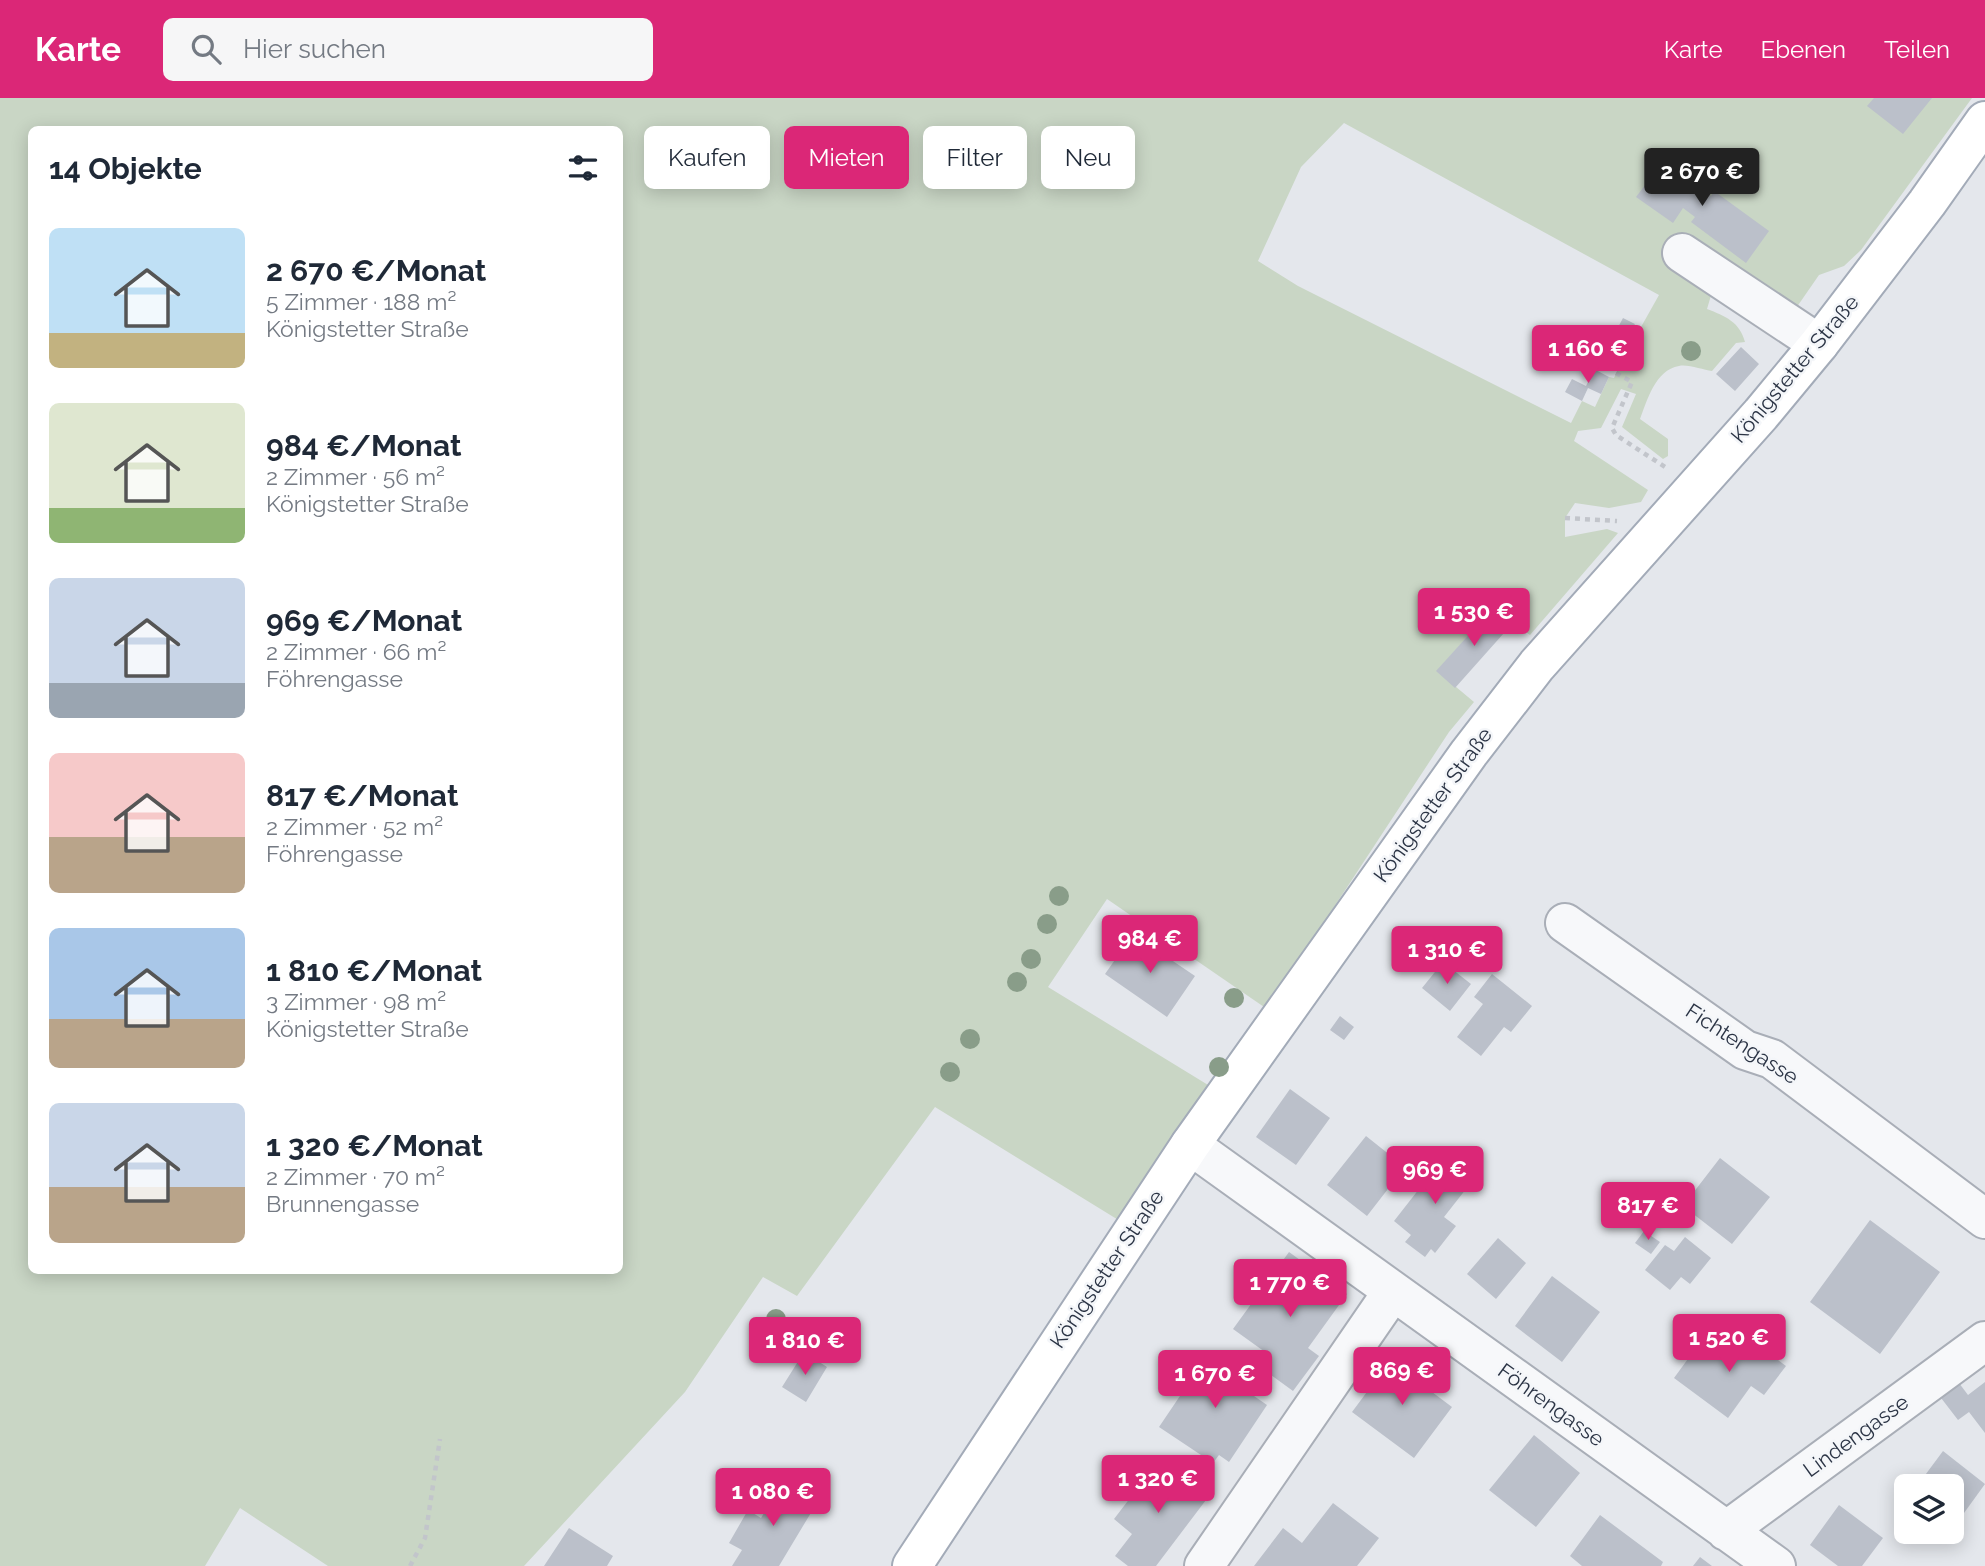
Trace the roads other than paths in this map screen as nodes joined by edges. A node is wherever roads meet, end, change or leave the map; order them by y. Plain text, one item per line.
1 (1985, 121) edge
2 (1682, 253) dead end
3 (1819, 344) junction
4 (1564, 923) dead end
5 (1190, 1145) junction
6 (1985, 1219) edge
7 (1393, 1291) junction
8 (1985, 1340) edge
9 (1726, 1531) junction
10 (912, 1566) edge
11 (1204, 1566) edge
12 (1776, 1566) edge

1 - 3 main road, Königstetter Straße
2 - 3 street
3 - 5 main road, Königstetter Straße
4 - 6 street, Fichtengasse
5 - 7 street, Föhrengasse
5 - 10 main road, Königstetter Straße
7 - 9 street, Föhrengasse
7 - 11 street
8 - 9 street, Lindengasse
9 - 12 street, Föhrengasse

